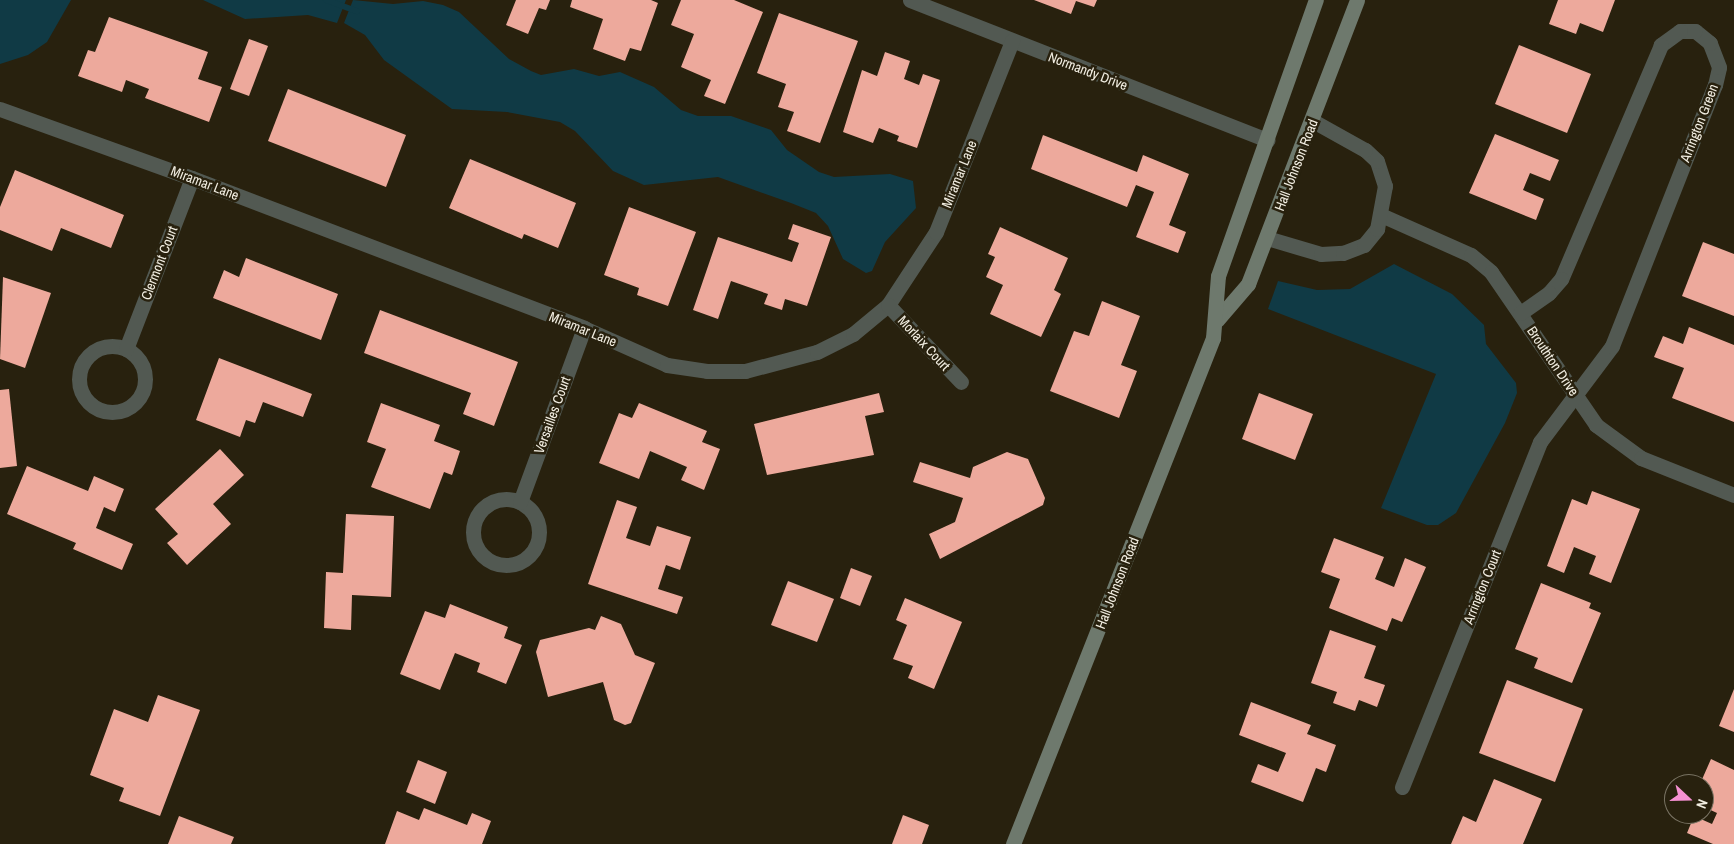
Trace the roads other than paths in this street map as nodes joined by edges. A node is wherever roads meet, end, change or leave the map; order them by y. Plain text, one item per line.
1 (910, 0) edge
2 (1316, 0) edge
3 (1358, 0) edge
4 (1012, 41) junction
5 (0, 109) edge
6 (1313, 121) junction
7 (1268, 140) junction
8 (192, 178) junction
9 (1381, 215) junction
10 (1267, 238) junction
11 (888, 305) junction
12 (1520, 312) junction
13 (1217, 320) junction
14 (584, 328) junction
15 (126, 349) junction
16 (961, 382) dead end
17 (1577, 396) junction
18 (1734, 495) edge
19 (520, 502) junction
20 (1402, 787) dead end
21 (1013, 844) edge

1 - 4 street, Normandy Drive
2 - 7 main road, Hall Johnson Road
3 - 6 main road, Hall Johnson Road
4 - 7 street, Normandy Drive
4 - 11 street, Miramar Lane
5 - 8 street, Miramar Lane
6 - 9 street
6 - 10 main road, Hall Johnson Road
7 - 13 main road, Hall Johnson Road
8 - 14 street, Miramar Lane
8 - 15 street, Clermont Court
9 - 10 street
9 - 12 street, Brouthton Drive
10 - 13 main road, Hall Johnson Road
11 - 14 street, Miramar Lane
11 - 16 street, Morlaix Court
12 - 17 street, Brouthton Drive
12 - 17 street, Arrington Green
13 - 21 main road, Hall Johnson Road
14 - 19 street, Versailles Court
15 - 15 street
17 - 18 street, Brouthton Drive
17 - 20 street, Arrington Court
19 - 19 street

